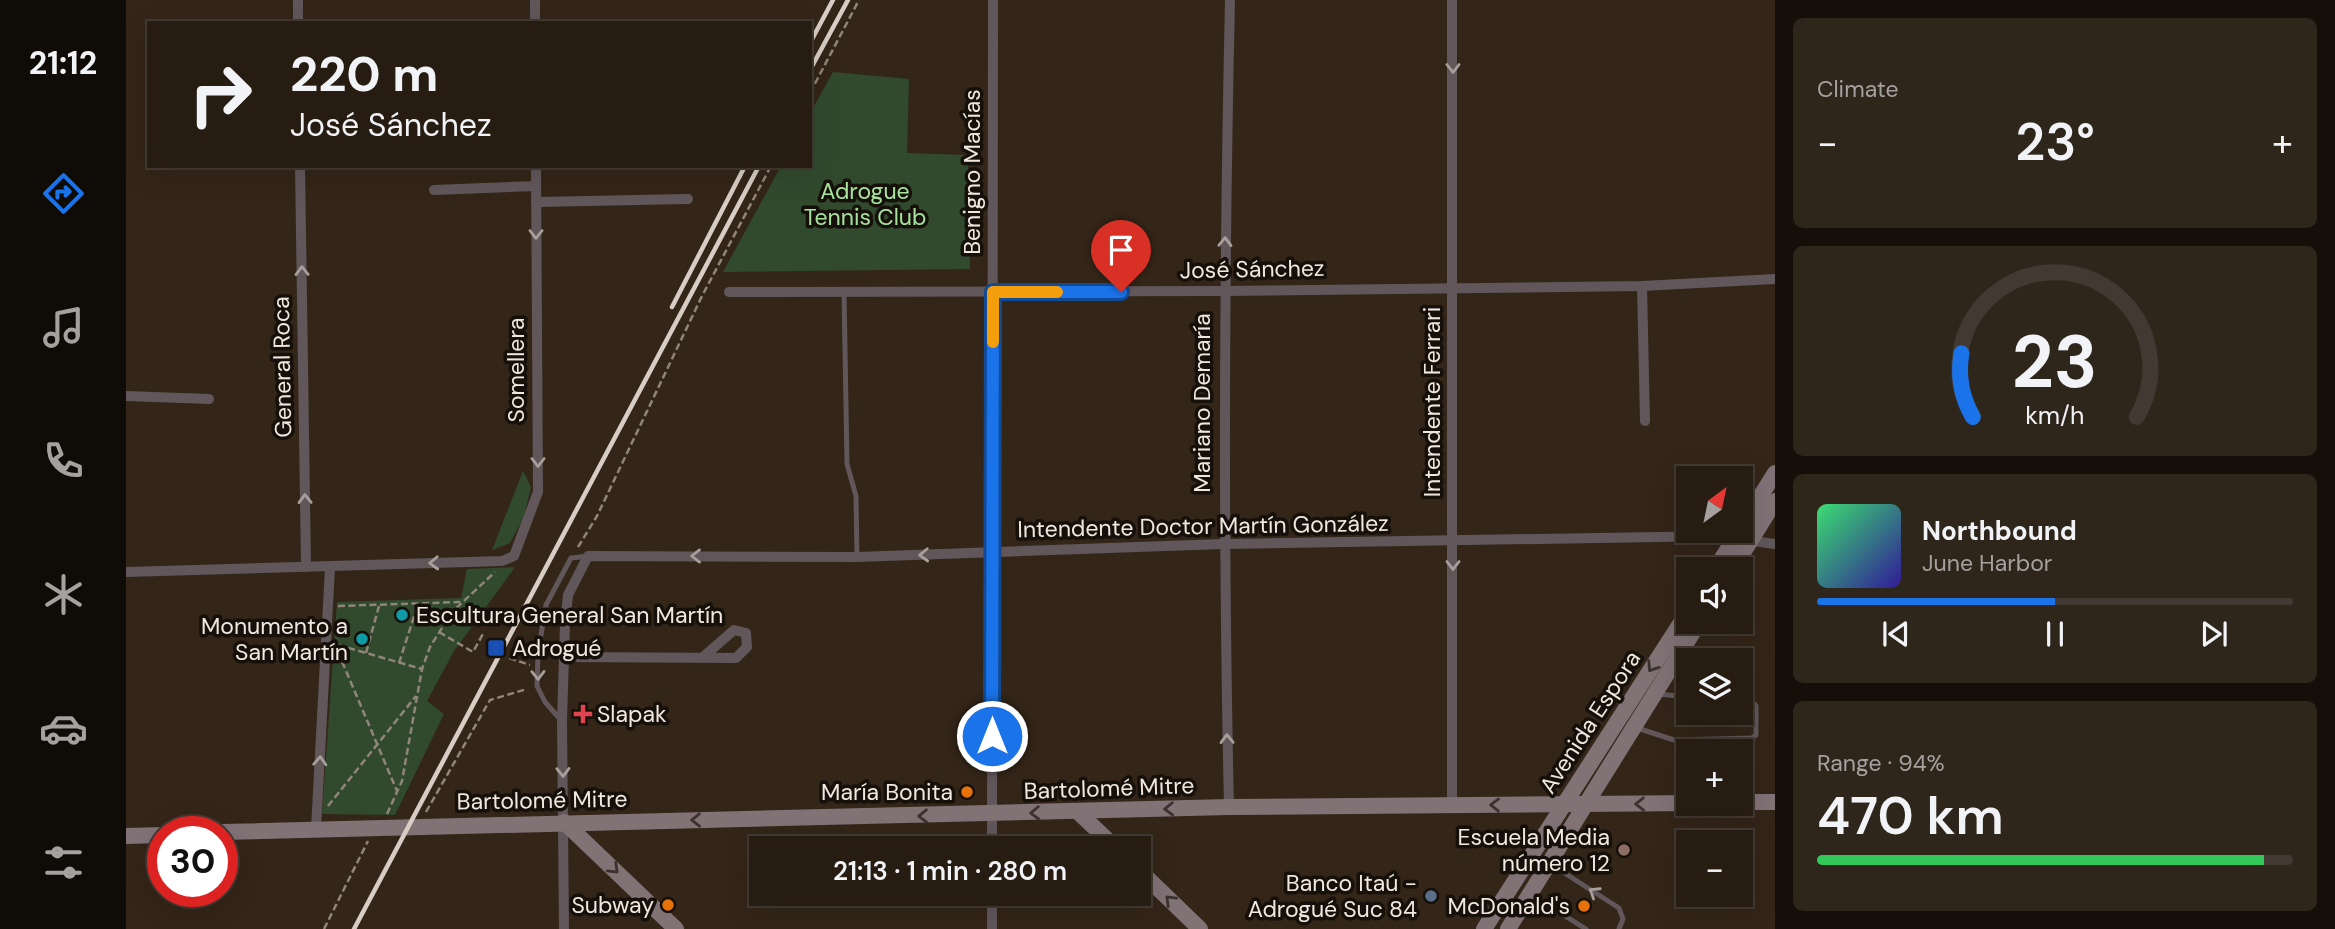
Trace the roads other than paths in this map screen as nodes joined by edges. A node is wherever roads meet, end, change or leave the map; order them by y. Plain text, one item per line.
1 (298, 0) edge
2 (535, 0) edge
3 (993, 0) edge
4 (1230, 0) edge
5 (1452, 0) edge
6 (298, 21) edge
7 (535, 21) edge
8 (300, 168) edge
9 (536, 168) edge
10 (536, 186) junction
11 (434, 190) dead end
12 (688, 199) dead end
13 (536, 202) junction
14 (1775, 279) edge
15 (1453, 286) junction
16 (1642, 286) junction
17 (1223, 291) junction
18 (729, 292) dead end
19 (844, 292) junction
20 (993, 292) junction
21 (126, 396) edge
22 (209, 399) dead end
23 (1645, 421) dead end
24 (1775, 473) edge
25 (1775, 501) edge
26 (1754, 511) edge
27 (1754, 521) edge
28 (1676, 537) edge
29 (1754, 538) edge
30 (1453, 541) junction
31 (1223, 544) junction
32 (1775, 544) edge
33 (992, 552) junction
34 (588, 556) junction
35 (857, 556) junction
36 (306, 567) junction
37 (330, 567) junction
38 (126, 572) edge
39 (1676, 630) edge
40 (1692, 634) edge
41 (564, 657) junction
42 (702, 658) dead end
43 (1655, 693) junction
44 (1676, 697) edge
45 (1753, 702) edge
46 (562, 721) junction
47 (1634, 727) junction
48 (1753, 802) edge
49 (1775, 802) edge
50 (1676, 803) edge
51 (1452, 804) junction
52 (1585, 805) junction
53 (1563, 806) junction
54 (1228, 807) junction
55 (1078, 812) junction
56 (992, 815) junction
57 (564, 822) junction
58 (316, 825) junction
59 (238, 831) edge
60 (147, 835) edge
61 (126, 836) edge
62 (992, 836) edge
63 (1103, 836) edge
64 (1550, 864) junction
65 (1151, 882) edge
66 (1530, 894) junction
67 (992, 906) edge
68 (564, 929) edge
69 (676, 929) edge
70 (992, 929) edge
71 (1200, 929) edge
72 (1484, 929) edge
73 (1508, 929) edge
74 (1586, 929) edge
75 (1619, 929) edge

1 - 6 street
2 - 7 street
3 - 20 street, Benigno Macías
17 -> 4 street, Mariano Demaría
5 -> 15 street, Intendente Ferrari
36 -> 8 street, General Roca
9 - 10 street, Somellera
10 - 11 street
10 - 13 street, Somellera
12 - 13 street
13 -> 37 street, Somellera
14 - 16 street, José Sánchez
15 - 16 street, José Sánchez
15 - 17 street, José Sánchez
15 - 30 street, Intendente Ferrari
16 - 23 street
17 - 20 street, José Sánchez
17 - 31 street, Mariano Demaría
18 - 19 street, José Sánchez
19 - 20 street, José Sánchez
19 - 35 lane
20 - 33 street, Benigno Macías
21 - 22 street
24 - 26 street
25 - 27 street
28 - 30 street, Intendente Doctor Martín González
29 - 32 street, Intendente Doctor Martín González
30 - 31 street, Intendente Doctor Martín González
30 -> 51 street, Intendente Ferrari
31 - 33 street, Intendente Doctor Martín González
54 -> 31 street, Mariano Demaría
33 -> 35 street, Intendente Doctor Martín González
33 - 56 street, Benigno Macías
35 -> 34 street, Intendente Doctor Martín González
34 - 41 street
34 -> 46 lane
36 - 37 street
36 - 38 street
58 -> 37 street
39 -> 53 street, Avenida Espora
40 - 43 street, Avenida Espora
41 - 42 street
41 - 46 street
43 - 44 lane
43 - 47 street, Avenida Espora
45 - 47 lane
46 -> 57 street
47 - 52 street, Avenida Espora
48 - 49 street
50 -> 52 street, Bartolomé Mitre
53 -> 51 street, Bartolomé Mitre
51 - 54 street, Bartolomé Mitre
52 - 53 street, Bartolomé Mitre
52 - 64 street, Avenida Espora
53 - 72 street, Avenida Espora
54 -> 55 street, Bartolomé Mitre
55 -> 56 street, Bartolomé Mitre
55 - 63 street
56 -> 57 street, Bartolomé Mitre
56 - 62 street, Benigno Macías
57 - 58 street, Bartolomé Mitre
57 - 68 street
57 -> 69 street
58 - 59 street, Bartolomé Mitre
60 - 61 street
64 - 66 street, Avenida Espora
75 -> 64 lane
71 -> 65 street
66 - 73 street, Avenida Espora
66 - 74 lane
67 - 70 street

